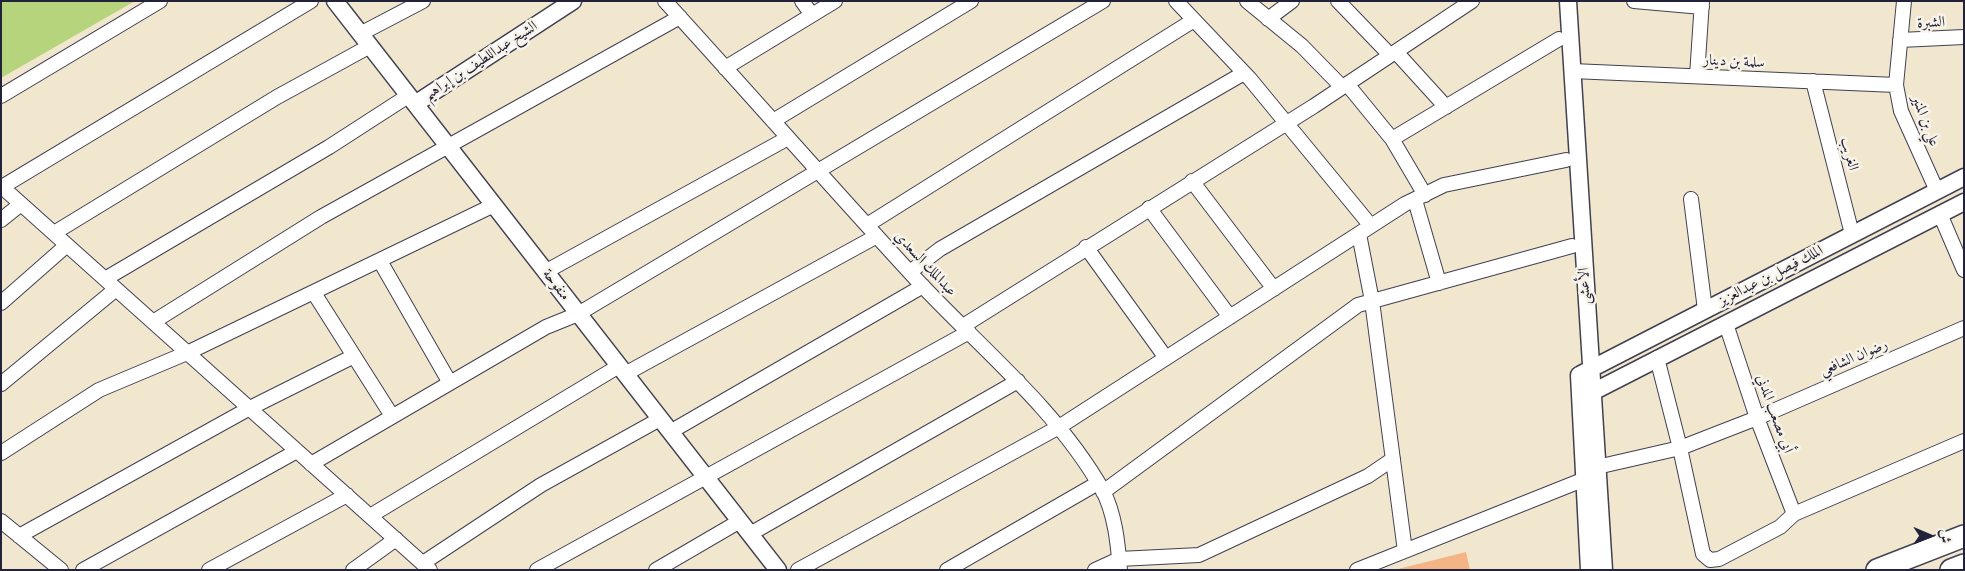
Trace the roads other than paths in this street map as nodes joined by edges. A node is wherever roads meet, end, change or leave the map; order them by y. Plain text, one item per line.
1 (160, 1) edge
2 (311, 1) edge
3 (335, 1) edge
4 (423, 1) edge
5 (573, 1) edge
6 (665, 1) edge
7 (802, 1) edge
8 (835, 1) edge
9 (971, 1) edge
10 (1103, 1) edge
11 (1176, 1) edge
12 (1247, 1) edge
13 (1292, 1) edge
14 (1338, 1) edge
15 (1472, 1) edge
16 (1557, 1) edge
17 (1568, 1) edge
18 (1634, 1) edge
19 (1904, 1) edge
20 (1702, 4) edge
21 (1458, 6) edge
22 (812, 15) junction
23 (680, 17) junction
24 (1268, 19) junction
25 (1194, 20) junction
26 (1964, 37) edge
27 (365, 40) junction
28 (1559, 40) junction
29 (1900, 40) junction
30 (1393, 54) junction
31 (725, 68) junction
32 (1572, 71) junction
33 (1244, 73) junction
34 (1697, 76) junction
35 (1813, 81) junction
36 (1896, 85) junction
37 (1344, 86) junction
38 (1, 96) edge
39 (411, 100) junction
40 (1446, 107) junction
41 (773, 121) junction
42 (1285, 124) junction
43 (788, 138) junction
44 (1392, 139) junction
45 (447, 145) junction
46 (1566, 160) junction
47 (819, 172) junction
48 (1964, 177) edge
49 (1192, 181) junction
50 (2, 186) edge
51 (1937, 191) junction
52 (1420, 197) junction
53 (1691, 199) dead end
54 (1964, 202) edge
55 (21, 204) junction
56 (494, 205) junction
57 (1148, 208) junction
58 (1940, 214) junction
59 (1, 220) edge
60 (867, 225) junction
61 (1371, 226) junction
62 (54, 233) junction
63 (1359, 234) junction
64 (1852, 234) junction
65 (877, 236) junction
66 (67, 244) junction
67 (1572, 246) junction
68 (1086, 247) junction
69 (380, 261) junction
70 (1964, 270) edge
71 (546, 272) junction
72 (910, 272) junction
73 (105, 279) junction
74 (1439, 283) junction
75 (922, 286) junction
76 (1274, 288) junction
77 (116, 289) junction
78 (314, 293) junction
79 (1372, 302) junction
80 (1, 303) edge
81 (1705, 310) junction
82 (578, 314) junction
83 (1230, 317) junction
84 (153, 322) junction
85 (1726, 324) junction
86 (1964, 328) edge
87 (966, 329) junction
88 (187, 353) junction
89 (354, 356) junction
90 (1166, 358) junction
91 (1657, 358) junction
92 (622, 370) junction
93 (1585, 372) junction
94 (1018, 381) junction
95 (450, 383) junction
96 (1, 384) edge
97 (1586, 396) junction
98 (250, 408) junction
99 (392, 416) junction
100 (1757, 418) junction
101 (660, 419) junction
102 (1058, 427) junction
103 (670, 432) junction
104 (1964, 441) edge
105 (1680, 448) junction
106 (297, 451) junction
107 (1, 453) edge
108 (1392, 459) junction
109 (311, 464) junction
110 (1597, 467) junction
111 (705, 476) junction
112 (1586, 479) junction
113 (1101, 487) junction
114 (347, 495) junction
115 (1794, 514) junction
116 (370, 516) junction
117 (3, 525) edge
118 (745, 528) junction
119 (19, 536) junction
120 (1964, 536) edge
121 (396, 539) junction
122 (1405, 551) junction
123 (1119, 564) edge
124 (1964, 565) edge
125 (426, 567) edge
126 (61, 570) edge
127 (83, 570) edge
128 (209, 570) edge
129 (352, 570) edge
130 (536, 570) edge
131 (656, 570) edge
132 (778, 570) edge
133 (798, 570) edge
134 (947, 570) edge
135 (1095, 570) edge
136 (1358, 570) edge
137 (1589, 570) edge
138 (1604, 570) edge
139 (1877, 570) edge
140 (1951, 570) edge

1 - 38 street
2 - 50 street
3 - 27 street, منفوحة
4 - 27 street
5 - 39 street, الشيخ عبداللطيف بن إبراهيم
6 - 23 street, عبدالملك السعدي
7 - 22 street
8 - 22 street
9 - 41 street
10 - 47 street
11 - 25 street
12 - 24 street
13 - 24 street
14 - 30 street
15 - 21 street
16 - 28 street, الأعشى
17 - 32 street, الأعشى
18 - 20 street
19 - 29 street, علي بن المنير
20 - 34 street
21 - 30 street
22 - 31 street
23 - 31 street, عبدالملك السعدي
23 - 45 street
24 - 37 street
25 - 33 street
25 - 60 street
26 - 29 street, الشبرة
27 - 39 street, منفوحة
27 - 62 street
28 - 40 street
28 - 46 street, الأعشى
29 - 36 street, علي بن المنير
30 - 37 street
30 - 40 street
31 - 41 street, عبدالملك السعدي
32 - 34 street, سلمة بن دينار
32 - 93 street, الأعشى
33 - 42 street
33 - 72 street
34 - 35 street, سلمة بن دينار
35 - 36 street, سلمة بن دينار
35 - 64 street, الغريب
36 - 51 street, علي بن المنير
37 - 42 street
37 - 44 street
39 - 45 street, منفوحة
39 - 73 street
40 - 44 street
41 - 43 street, عبدالملك السعدي
42 - 49 street
42 - 61 street
43 - 47 street, عبدالملك السعدي
43 - 71 street
44 - 52 street
45 - 56 street, منفوحة
45 - 84 street
46 - 52 street
46 - 67 street, الأعشى
47 - 60 street, عبدالملك السعدي
47 - 82 street
48 - 51 street, الملك فيصل بن عبدالعزيز
49 - 57 street
49 - 76 street
50 - 55 street
51 - 64 street, الملك فيصل بن عبدالعزيز
52 - 61 street
52 - 74 street
53 - 81 street
54 - 58 street, الملك فيصل بن عبدالعزيز
55 - 59 street
55 - 62 street
56 - 69 street
56 - 71 street, منفوحة
57 - 68 street
57 - 83 street
58 - 70 street
58 - 85 street, الملك فيصل بن عبدالعزيز
60 - 65 street, عبدالملك السعدي
61 - 63 street
62 - 66 street
63 - 76 street
63 - 79 street
64 - 81 street, الملك فيصل بن عبدالعزيز
65 - 72 street, عبدالملك السعدي
65 - 92 street
66 - 73 street
66 - 80 street
67 - 74 street
67 - 93 street, الأعشى
68 - 87 street
68 - 90 street
69 - 78 street
69 - 95 street
71 - 82 street, منفوحة
72 - 75 street, عبدالملك السعدي
73 - 77 street
74 - 79 street
75 - 87 street, عبدالملك السعدي
75 - 103 street
76 - 83 street
77 - 84 street
77 - 96 street
78 - 88 street
78 - 89 street
79 - 108 street
79 - 113 street
81 - 93 street, الملك فيصل بن عبدالعزيز
82 - 92 street, منفوحة
82 - 95 street
83 - 90 street
84 - 88 street
85 - 91 street, الملك فيصل بن عبدالعزيز
85 - 100 street, أبي مصعب المدني
86 - 100 street, رضوان الشافعي
87 - 94 street, عبدالملك السعدي
87 - 111 street
88 - 98 street
88 - 107 street
89 - 98 street
89 - 99 street
90 - 102 street
91 - 97 street, الملك فيصل بن عبدالعزيز
91 - 105 street
92 - 101 street, منفوحة
92 - 116 street
93 - 97 street, الأعشى
94 - 102 street, عبدالملك السعدي
94 - 118 street
95 - 99 street
97 - 110 street, الأعشى
97 - 112 street, الأعشى
98 - 106 street
98 - 119 street
99 - 109 street
100 - 105 street, رضوان الشافعي
100 - 115 street, أبي مصعب المدني
101 - 103 street, منفوحة
101 - 125 street
102 - 113 street, عبدالملك السعدي
102 - 133 street
103 - 111 street, منفوحة
104 - 115 street
105 - 110 street, رضوان الشافعي
105 - 115 street
106 - 109 street
106 - 127 street
108 - 122 street
108 - 123 street
109 - 114 street
110 - 138 street, الأعشى
111 - 118 street, منفوحة
111 - 130 street
112 - 122 street
112 - 137 street, الأعشى
113 - 123 street, عبدالملك السعدي
113 - 134 street
114 - 116 street
114 - 128 street
116 - 121 street
117 - 119 street
118 - 131 street
118 - 132 street, منفوحة
119 - 126 street
120 - 139 main road
121 - 125 street
121 - 129 street
122 - 136 street
123 - 135 street
124 - 140 main road

